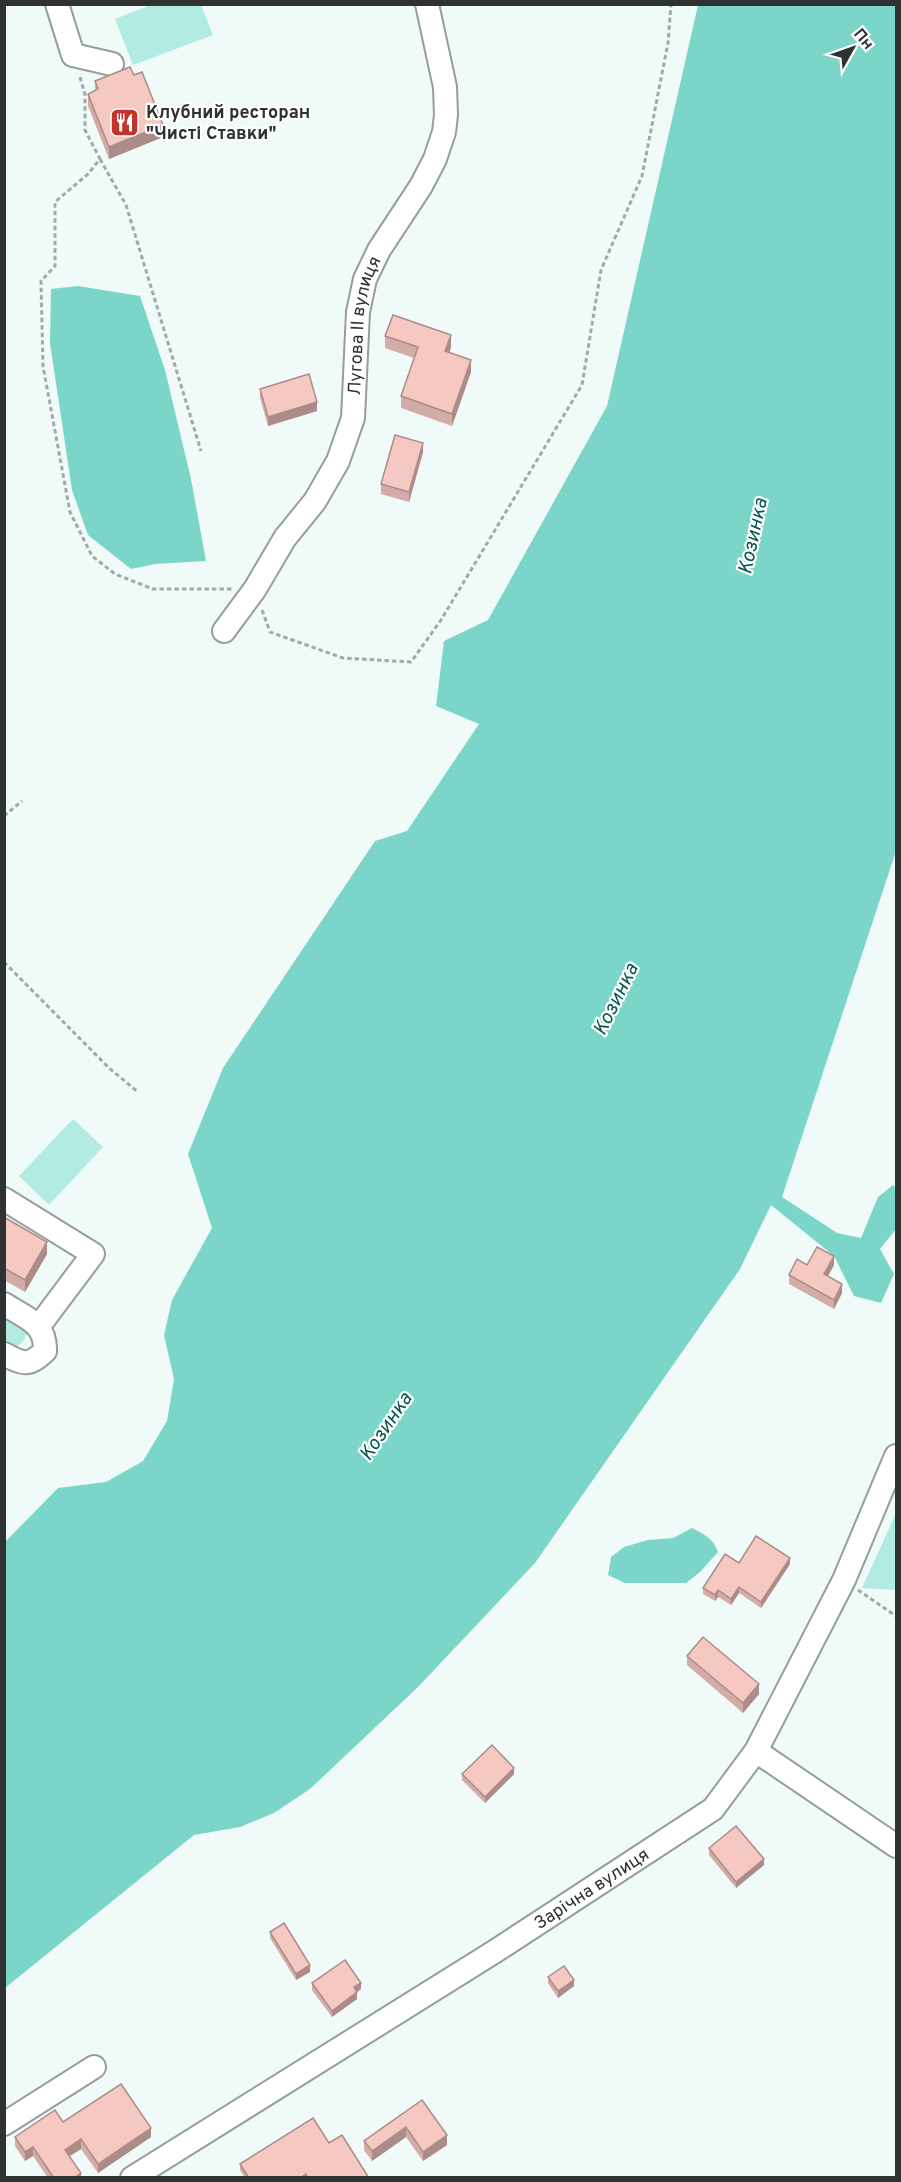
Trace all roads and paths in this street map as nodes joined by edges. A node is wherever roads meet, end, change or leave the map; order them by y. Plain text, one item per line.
1 (57, 4) edge
2 (427, 4) edge
3 (671, 4) edge
4 (73, 55) junction
5 (112, 64) dead end
6 (100, 159) junction
7 (201, 451) dead end
8 (255, 588) junction
9 (224, 631) dead end
10 (22, 801) dead end
11 (4, 816) edge
12 (4, 962) edge
13 (138, 1092) dead end
14 (4, 1199) edge
15 (4, 1304) edge
16 (39, 1326) junction
17 (4, 1354) edge
18 (897, 1456) edge
19 (844, 1580) junction
20 (897, 1616) edge
21 (756, 1751) junction
22 (897, 1846) edge
23 (94, 2067) dead end
24 (4, 2124) edge
25 (132, 2178) edge

1 - 4 street
2 - 8 street, Лугова II вулиця
3 - 8 path
4 - 5 street
4 - 6 path
6 - 7 path
6 - 8 path
8 - 9 street, Лугова II вулиця
10 - 11 path
12 - 13 path
14 - 16 street
15 - 16 street
16 - 17 street
18 - 19 street, Зарічна вулиця
19 - 20 path
19 - 21 street, Зарічна вулиця
21 - 22 street
21 - 25 street, Зарічна вулиця
23 - 24 street

